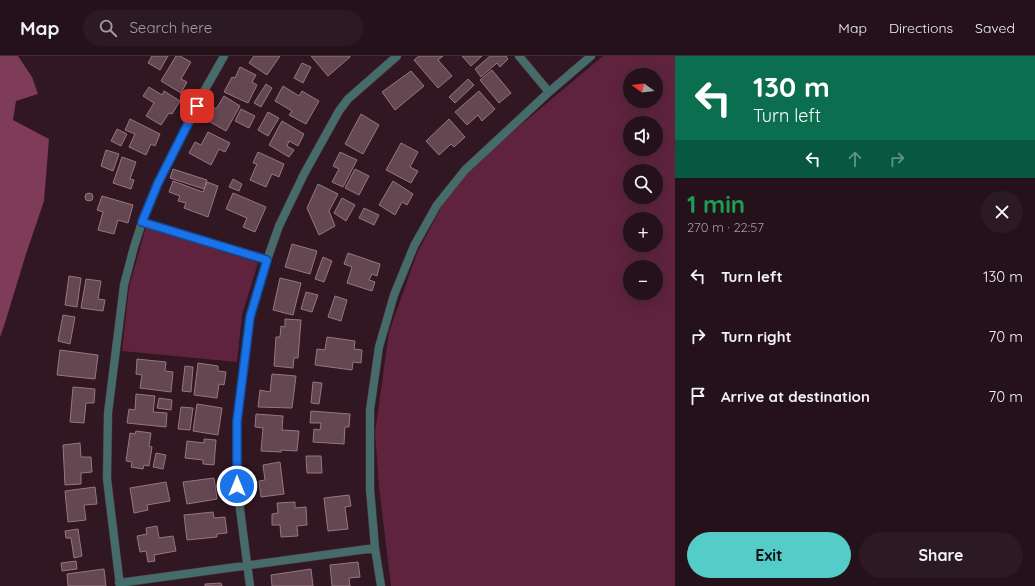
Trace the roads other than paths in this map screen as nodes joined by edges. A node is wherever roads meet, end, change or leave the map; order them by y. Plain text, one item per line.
1 (224, 56) edge
2 (397, 56) edge
3 (519, 56) edge
4 (591, 56) edge
5 (549, 92) junction
6 (142, 222) junction
7 (267, 260) junction
8 (375, 548) junction
9 (247, 565) junction
10 (120, 585) edge
11 (250, 586) edge
12 (380, 586) edge

1 - 6 street
2 - 7 street
3 - 5 street
4 - 5 street
5 - 8 street
6 - 7 street
6 - 10 street
7 - 9 street
8 - 9 street
8 - 12 street
9 - 10 street
9 - 11 street

